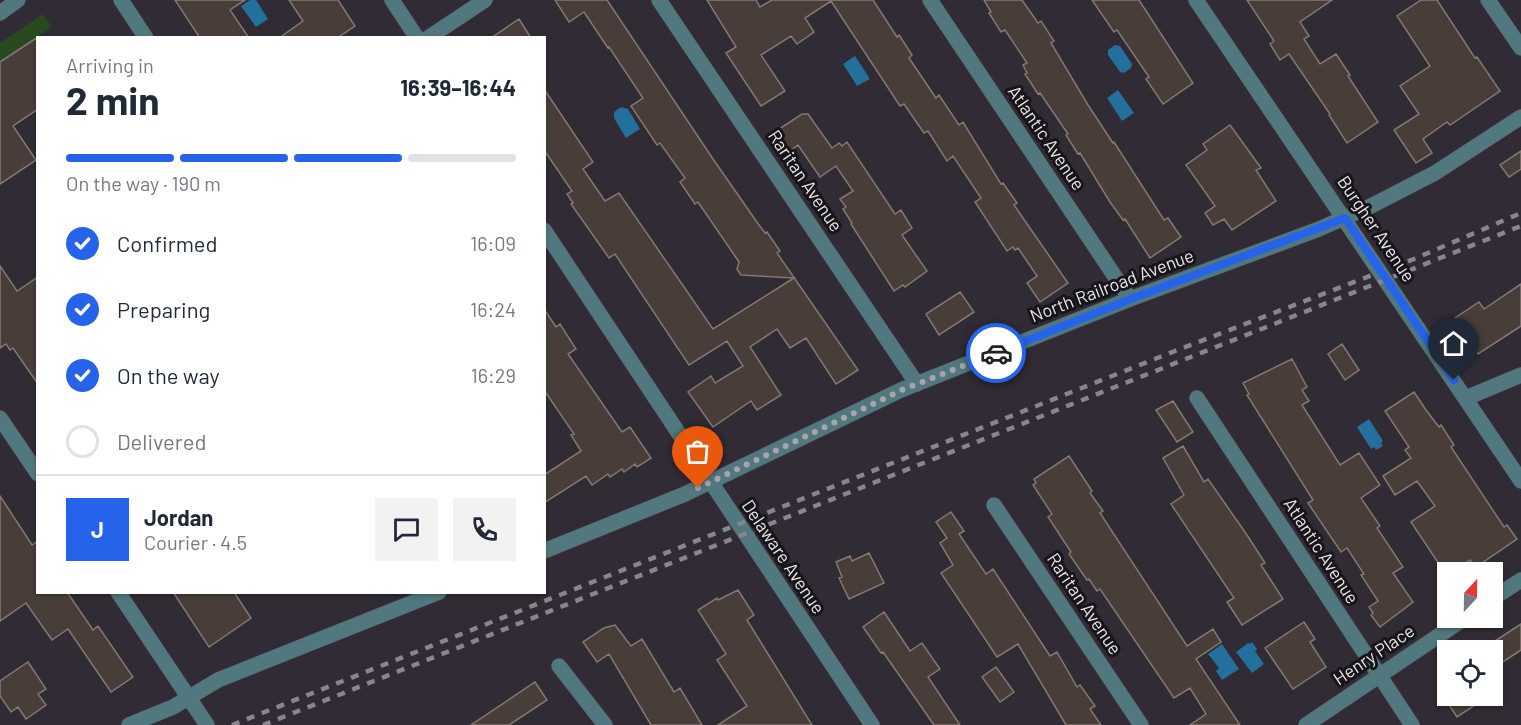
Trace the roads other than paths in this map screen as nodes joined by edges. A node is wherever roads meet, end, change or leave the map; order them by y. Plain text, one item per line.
1 (18, 0) edge
2 (121, 0) edge
3 (392, 0) edge
4 (485, 0) edge
5 (659, 0) edge
6 (930, 0) edge
7 (1196, 0) edge
8 (1488, 0) edge
9 (0, 12) edge
10 (145, 36) edge
11 (416, 36) edge
12 (431, 36) edge
13 (1521, 48) edge
14 (1521, 117) edge
15 (1345, 218) junction
16 (546, 233) edge
17 (1131, 299) junction
18 (1521, 375) edge
19 (917, 384) junction
20 (1197, 398) dead end
21 (1466, 398) junction
22 (0, 418) edge
23 (36, 471) edge
24 (1521, 481) edge
25 (710, 482) junction
26 (994, 505) dead end
27 (546, 550) edge
28 (1521, 580) edge
29 (1503, 592) edge
30 (119, 594) edge
31 (434, 594) edge
32 (1450, 628) edge
33 (559, 666) dead end
34 (1379, 675) junction
35 (189, 698) junction
36 (129, 725) edge
37 (207, 725) edge
38 (604, 725) edge
39 (872, 725) edge
40 (1141, 725) edge
41 (1306, 725) edge
42 (1412, 725) edge

1 - 9 street
2 - 10 street
3 - 11 street
4 - 12 street
5 - 19 street, Raritan Avenue
6 - 17 street, Atlantic Avenue
7 - 15 street, Burgher Avenue
8 - 13 street
14 - 15 street, North Railroad Avenue
15 - 17 street, North Railroad Avenue
15 - 21 street, Burgher Avenue
16 - 25 street, Delaware Avenue
17 - 19 street, North Railroad Avenue
18 - 21 street
19 - 25 street, North Railroad Avenue
20 - 34 street, Atlantic Avenue
21 - 24 street, Burgher Avenue
22 - 23 street
25 - 27 street, North Railroad Avenue
25 - 39 street, Delaware Avenue
26 - 40 street, Raritan Avenue
28 - 29 street
30 - 35 street
31 - 35 street
32 - 34 street, Henry Place
33 - 38 street
34 - 41 street, Henry Place
34 - 42 street, Atlantic Avenue
35 - 36 street
35 - 37 street

